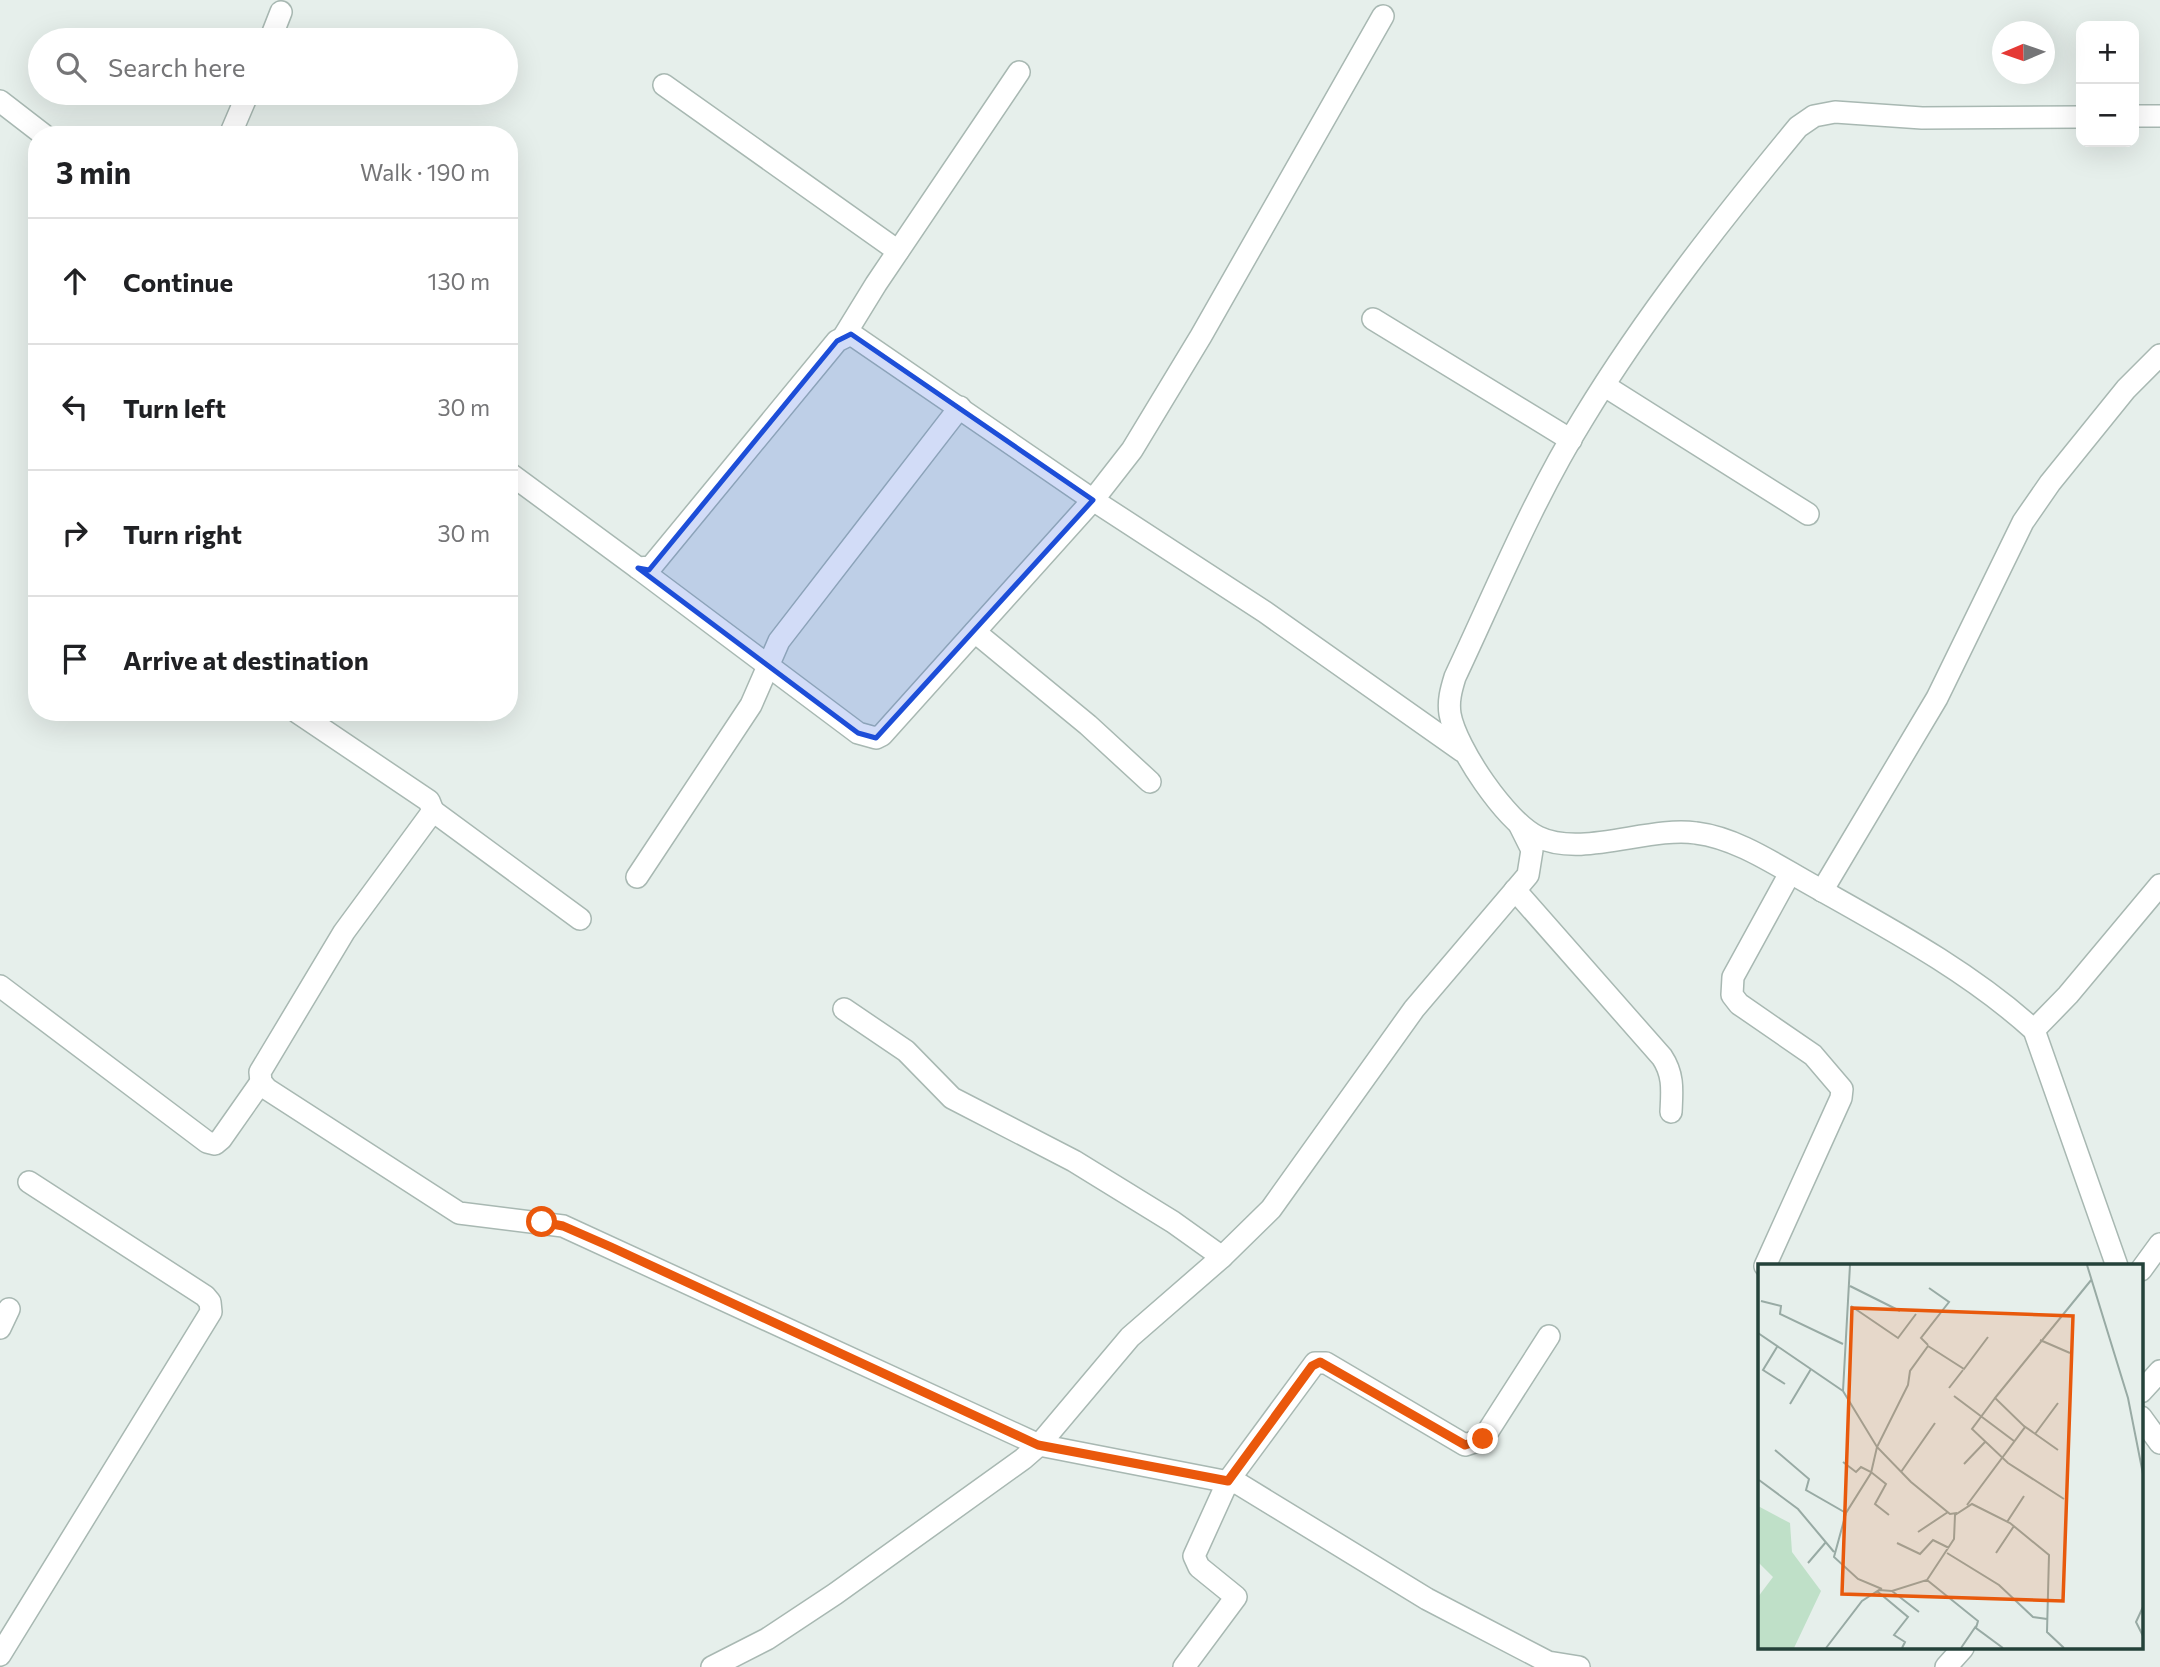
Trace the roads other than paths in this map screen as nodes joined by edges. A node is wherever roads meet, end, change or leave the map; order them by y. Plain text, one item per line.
1 (281, 12) dead end
2 (1382, 16) dead end
3 (275, 28) edge
4 (1019, 72) dead end
5 (664, 85) dead end
6 (0, 101) edge
7 (243, 105) edge
8 (2139, 116) edge
9 (2160, 116) edge
10 (2076, 117) edge
11 (32, 126) edge
12 (234, 126) edge
13 (898, 251) junction
14 (1373, 318) dead end
15 (844, 336) junction
16 (2160, 355) edge
17 (1605, 386) junction
18 (960, 407) junction
19 (1571, 440) junction
20 (518, 480) edge
21 (1093, 500) junction
22 (1808, 514) dead end
23 (638, 568) junction
24 (975, 632) junction
25 (768, 665) junction
26 (311, 721) edge
27 (1466, 754) junction
28 (1150, 782) dead end
29 (433, 811) junction
30 (1518, 822) junction
31 (1790, 873) junction
32 (637, 877) dead end
33 (2160, 885) edge
34 (1515, 890) junction
35 (1822, 891) junction
36 (580, 919) dead end
37 (0, 986) edge
38 (844, 1009) dead end
39 (2034, 1030) junction
40 (261, 1082) junction
41 (1671, 1112) dead end
42 (29, 1182) dead end
43 (2160, 1244) edge
44 (1222, 1257) junction
45 (1766, 1264) edge
46 (2117, 1264) edge
47 (2142, 1268) edge
48 (1549, 1336) dead end
49 (2160, 1371) edge
50 (2142, 1391) edge
51 (2142, 1418) edge
52 (2160, 1443) edge
53 (1038, 1445) junction
54 (1228, 1481) junction
55 (1961, 1650) edge
56 (0, 1655) edge
57 (1548, 1664) edge
58 (712, 1667) edge
59 (1185, 1667) edge
60 (1579, 1667) edge
61 (1946, 1667) edge

1 - 3 street
2 - 21 street
4 - 13 street
5 - 13 street
6 - 11 street
7 - 12 street
8 - 9 street
10 - 17 street
13 - 15 street
14 - 19 street
15 - 18 street
15 - 23 street
16 - 35 street
17 - 19 street
17 - 22 street
18 - 21 street
18 - 25 street
19 - 27 street
20 - 23 street
21 - 24 street
21 - 27 street
23 - 25 street
24 - 25 street
24 - 28 street
25 - 32 street
26 - 29 street
27 - 30 street
29 - 36 street
29 - 40 street
30 - 31 street
30 - 34 street
31 - 35 street
31 - 45 street
33 - 39 street
34 - 41 street
34 - 44 street
35 - 39 street
37 - 40 street
38 - 44 street
39 - 46 street
40 - 53 street
42 - 56 street
43 - 47 street
44 - 53 street
48 - 54 street
49 - 50 street
51 - 52 street
53 - 54 street
53 - 58 street
54 - 57 street
54 - 59 street
55 - 61 street
57 - 60 street

